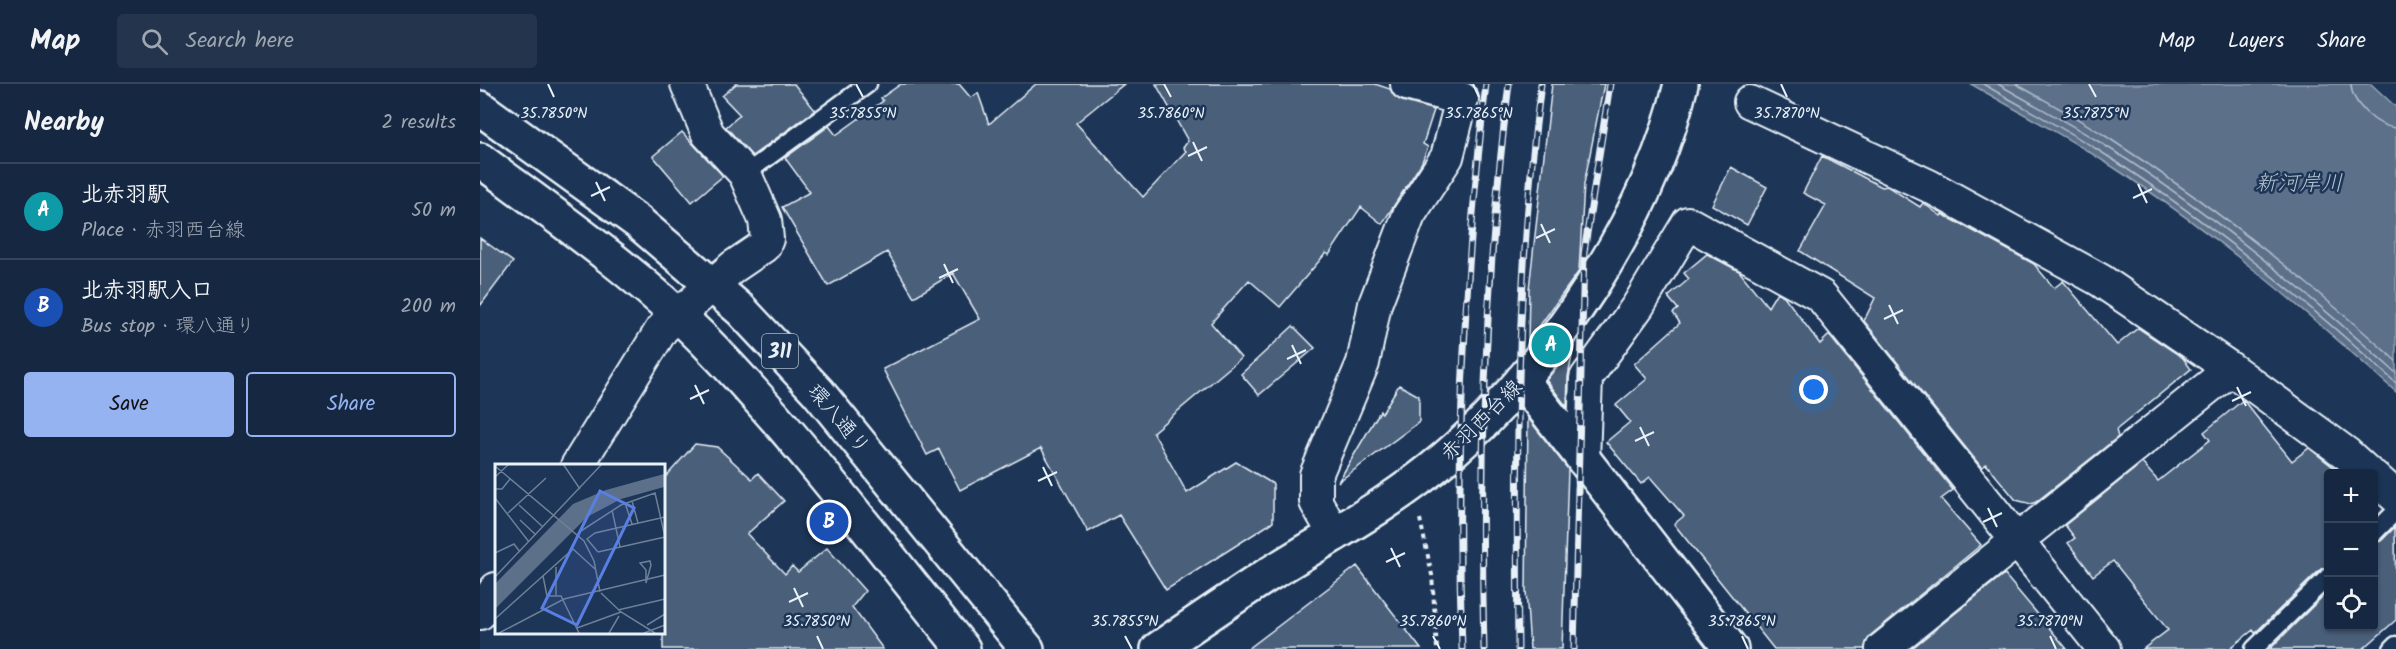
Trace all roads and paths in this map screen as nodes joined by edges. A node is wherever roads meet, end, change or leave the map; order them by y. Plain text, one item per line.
1 (687, 84) edge
2 (868, 84) edge
3 (1407, 84) edge
4 (1681, 84) edge
5 (1750, 102) dead end
6 (480, 108) edge
7 (480, 160) edge
8 (745, 174) junction
9 (712, 285) junction
10 (676, 315) junction
11 (2231, 369) junction
12 (1522, 380) junction
13 (1583, 460) junction
14 (578, 464) edge
15 (2364, 469) edge
16 (2378, 481) edge
17 (2396, 497) edge
18 (2396, 511) edge
19 (1419, 515) dead end
20 (2378, 528) edge
21 (1335, 535) junction
22 (2017, 541) junction
23 (2324, 581) edge
24 (495, 590) edge
25 (480, 613) edge
26 (2396, 645) edge
27 (963, 649) edge
28 (1027, 649) edge
29 (1158, 649) edge
30 (1437, 649) edge
31 (1731, 649) edge
32 (1882, 649) edge
33 (2104, 649) edge
34 (2254, 649) edge
35 (2392, 649) edge

1 - 8 street
2 - 8 lane
3 - 21 street
4 - 12 main road, 赤羽西台線
5 - 11 street
6 - 9 main road, 環八通り / 311
7 - 10 main road, 311
8 - 9 street
9 - 10 street
9 - 28 main road, 環八通り / 311
10 - 14 street
10 - 27 main road, 311
11 - 15 street
11 - 22 street
12 - 13 main road
12 - 21 main road, 赤羽西台線
13 - 22 street
13 - 31 main road
16 - 17 street
18 - 20 lane
19 - 30 path
21 - 29 main road, 赤羽西台線
22 - 32 street
22 - 33 street
23 - 34 lane
24 - 25 street
26 - 35 lane

